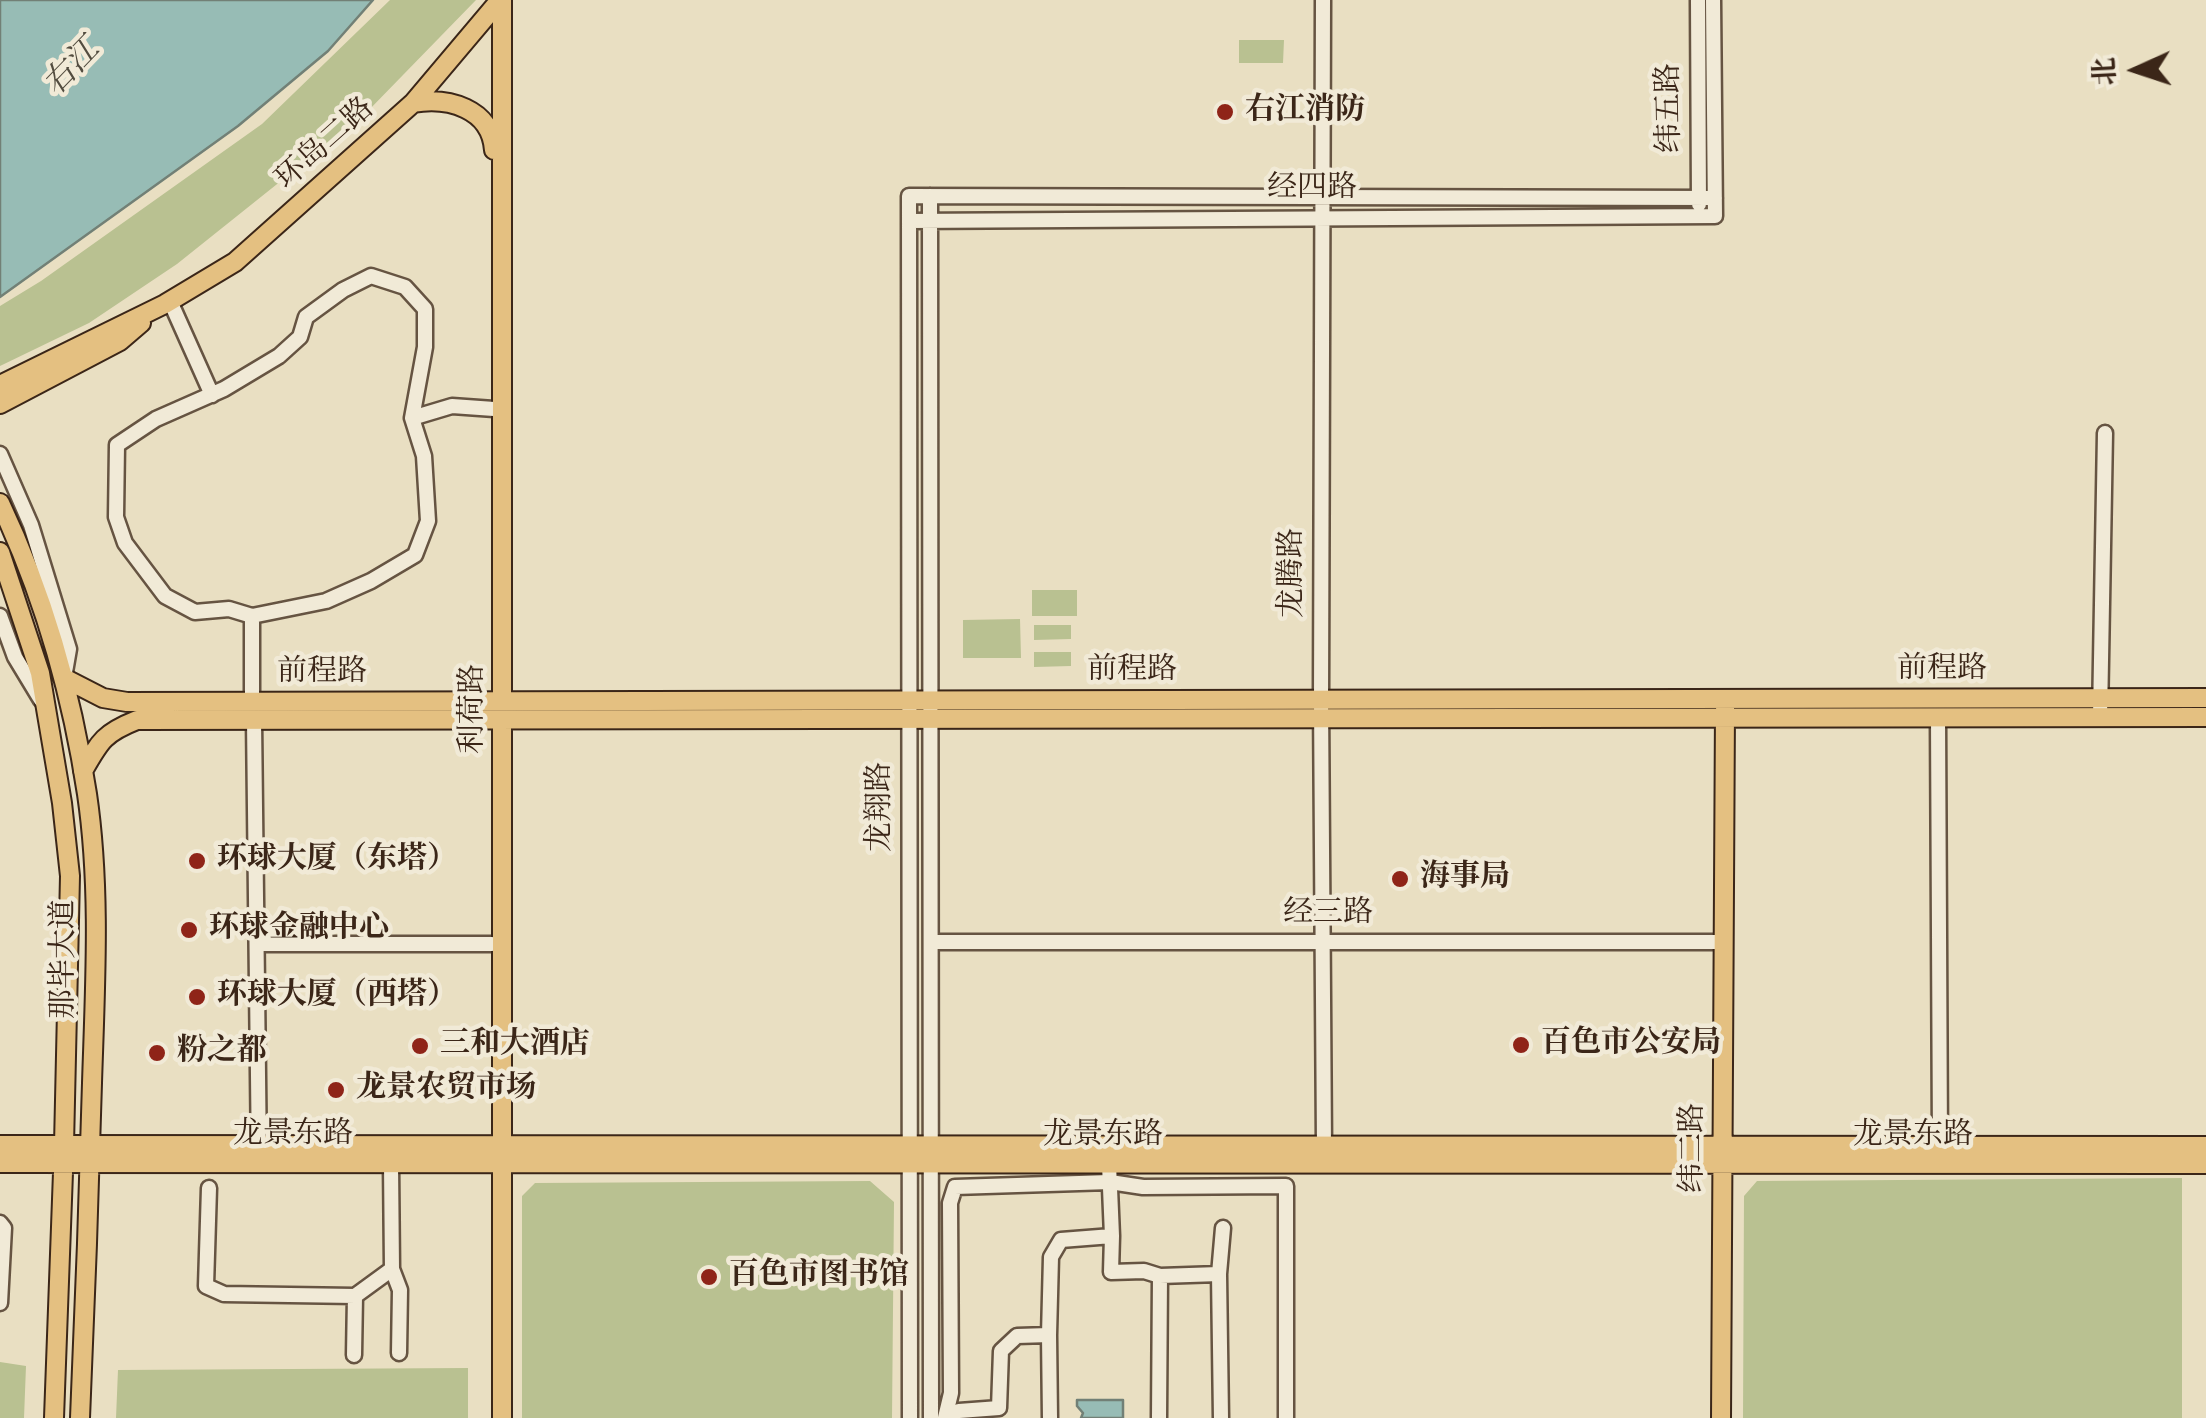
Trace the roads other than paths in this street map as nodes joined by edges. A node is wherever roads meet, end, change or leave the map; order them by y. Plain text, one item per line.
1 (501, 0) edge
2 (1323, 0) edge
3 (1698, 0) edge
4 (1713, 0) edge
5 (412, 103) junction
6 (909, 196) joint
7 (930, 196) junction
8 (1324, 197) junction
9 (1707, 198) junction
10 (1707, 216) joint
11 (1324, 217) junction
12 (930, 220) junction
13 (910, 221) junction
14 (167, 302) junction
15 (0, 385) edge
16 (212, 395) junction
17 (0, 404) edge
18 (494, 409) junction
19 (412, 418) junction
20 (2105, 434) dead end
21 (0, 454) edge
22 (2, 508) edge
23 (0, 552) edge
24 (0, 616) edge
25 (252, 616) junction
26 (64, 678) junction
27 (2206, 698) edge
28 (1725, 708) junction
29 (2100, 708) junction
30 (1321, 709) junction
31 (48, 710) junction
32 (498, 710) junction
33 (910, 710) junction
34 (931, 710) junction
35 (253, 711) junction
36 (2206, 717) edge
37 (1938, 718) junction
38 (83, 771) junction
39 (931, 942) junction
40 (1323, 942) junction
41 (1724, 942) junction
42 (257, 944) junction
43 (492, 944) junction
44 (0, 1145) edge
45 (1324, 1146) junction
46 (1940, 1146) junction
47 (2206, 1146) edge
48 (64, 1154) junction
49 (90, 1155) junction
50 (259, 1155) junction
51 (497, 1155) junction
52 (910, 1155) junction
53 (931, 1155) junction
54 (1723, 1155) junction
55 (0, 1163) edge
56 (391, 1164) junction
57 (2206, 1164) edge
58 (1109, 1173) junction
59 (209, 1188) dead end
60 (0, 1223) edge
61 (1222, 1228) dead end
62 (1112, 1236) junction
63 (392, 1269) junction
64 (1219, 1274) junction
65 (1160, 1276) junction
66 (355, 1296) junction
67 (0, 1303) edge
68 (1049, 1335) junction
69 (400, 1353) dead end
70 (354, 1355) dead end
71 (54, 1418) edge
72 (80, 1418) edge
73 (491, 1418) edge
74 (502, 1418) edge
75 (910, 1418) edge
76 (931, 1418) edge
77 (948, 1418) edge
78 (1050, 1418) edge
79 (1160, 1418) edge
80 (1221, 1418) edge
81 (1286, 1418) edge
82 (1721, 1418) edge

1 - 5 main road, 环岛二路
1 - 32 main road, 利荷路
2 - 8 street, 龙腾路
3 - 9 street, 纬五路
4 - 9 street, 纬五路
5 - 14 main road, 环岛二路
5 - 18 main road, 利荷路
6 - 7 street, 经四路
6 - 13 street, 龙翔路
7 - 8 street, 经四路
7 - 12 street, 龙翔路
8 - 9 street, 经四路
8 - 11 street, 龙腾路
9 - 10 street, 纬五路
10 - 11 street, 经四路
11 - 12 street, 经四路
11 - 30 street, 龙腾路
12 - 13 street, 经四路
12 - 34 street, 龙翔路
13 - 33 street, 龙翔路
14 - 15 main road, 环岛二路
14 - 16 street
14 - 17 main road, 环岛二路
16 - 19 street
16 - 25 street
18 - 19 street
18 - 32 main road, 利荷路
19 - 25 street
20 - 29 street
21 - 26 street
22 - 26 main road, 那毕大道
23 - 31 main road, 那毕大道
24 - 31 street
25 - 35 street
26 - 35 main road, 前程路
26 - 38 main road, 那毕大道
27 - 29 main road, 前程路
28 - 29 main road, 前程路
28 - 30 main road, 前程路
28 - 37 main road, 前程路
28 - 41 main road, 纬二路
29 - 36 main road, 前程路
29 - 37 main road, 前程路
30 - 34 main road, 前程路
30 - 40 street, 龙腾路
31 - 48 main road, 那毕大道
32 - 33 main road, 前程路
32 - 35 main road, 前程路
32 - 43 main road, 利荷路
32 - 51 main road, 利荷路
33 - 34 main road, 前程路
33 - 52 street, 龙翔路
34 - 39 street, 龙翔路
35 - 38 main road, 前程路
35 - 42 street
37 - 46 street
38 - 49 main road, 那毕大道
39 - 40 street, 经三路
39 - 53 street, 龙翔路
40 - 41 street, 经三路
40 - 45 street, 龙腾路
41 - 54 main road, 纬二路
42 - 43 street
42 - 50 street
43 - 51 main road, 利荷路
44 - 48 main road, 龙景东路
45 - 53 main road, 龙景东路
45 - 54 main road, 龙景东路
46 - 47 main road, 龙景东路
46 - 54 main road, 龙景东路
48 - 49 main road, 龙景东路
48 - 55 main road, 龙景东路
48 - 71 main road, 那毕大道
49 - 50 main road, 龙景东路
49 - 72 main road, 那毕大道
50 - 51 main road, 龙景东路
50 - 56 main road, 龙景东路
51 - 52 main road, 龙景东路
51 - 56 main road, 龙景东路
51 - 73 main road, 利荷路
51 - 74 main road, 利荷路
52 - 53 main road, 龙景东路
52 - 75 street, 龙翔路
53 - 58 main road, 龙景东路
53 - 76 street, 龙翔路
54 - 57 main road, 龙景东路
54 - 58 main road, 龙景东路
54 - 82 main road, 纬二路
56 - 63 street
58 - 62 street
58 - 77 street
58 - 81 street
59 - 66 street
60 - 67 street
61 - 64 street
62 - 65 street
62 - 68 street
63 - 66 street
63 - 69 street
64 - 65 street
64 - 80 street
65 - 79 street
66 - 70 street
68 - 77 street
68 - 78 street

